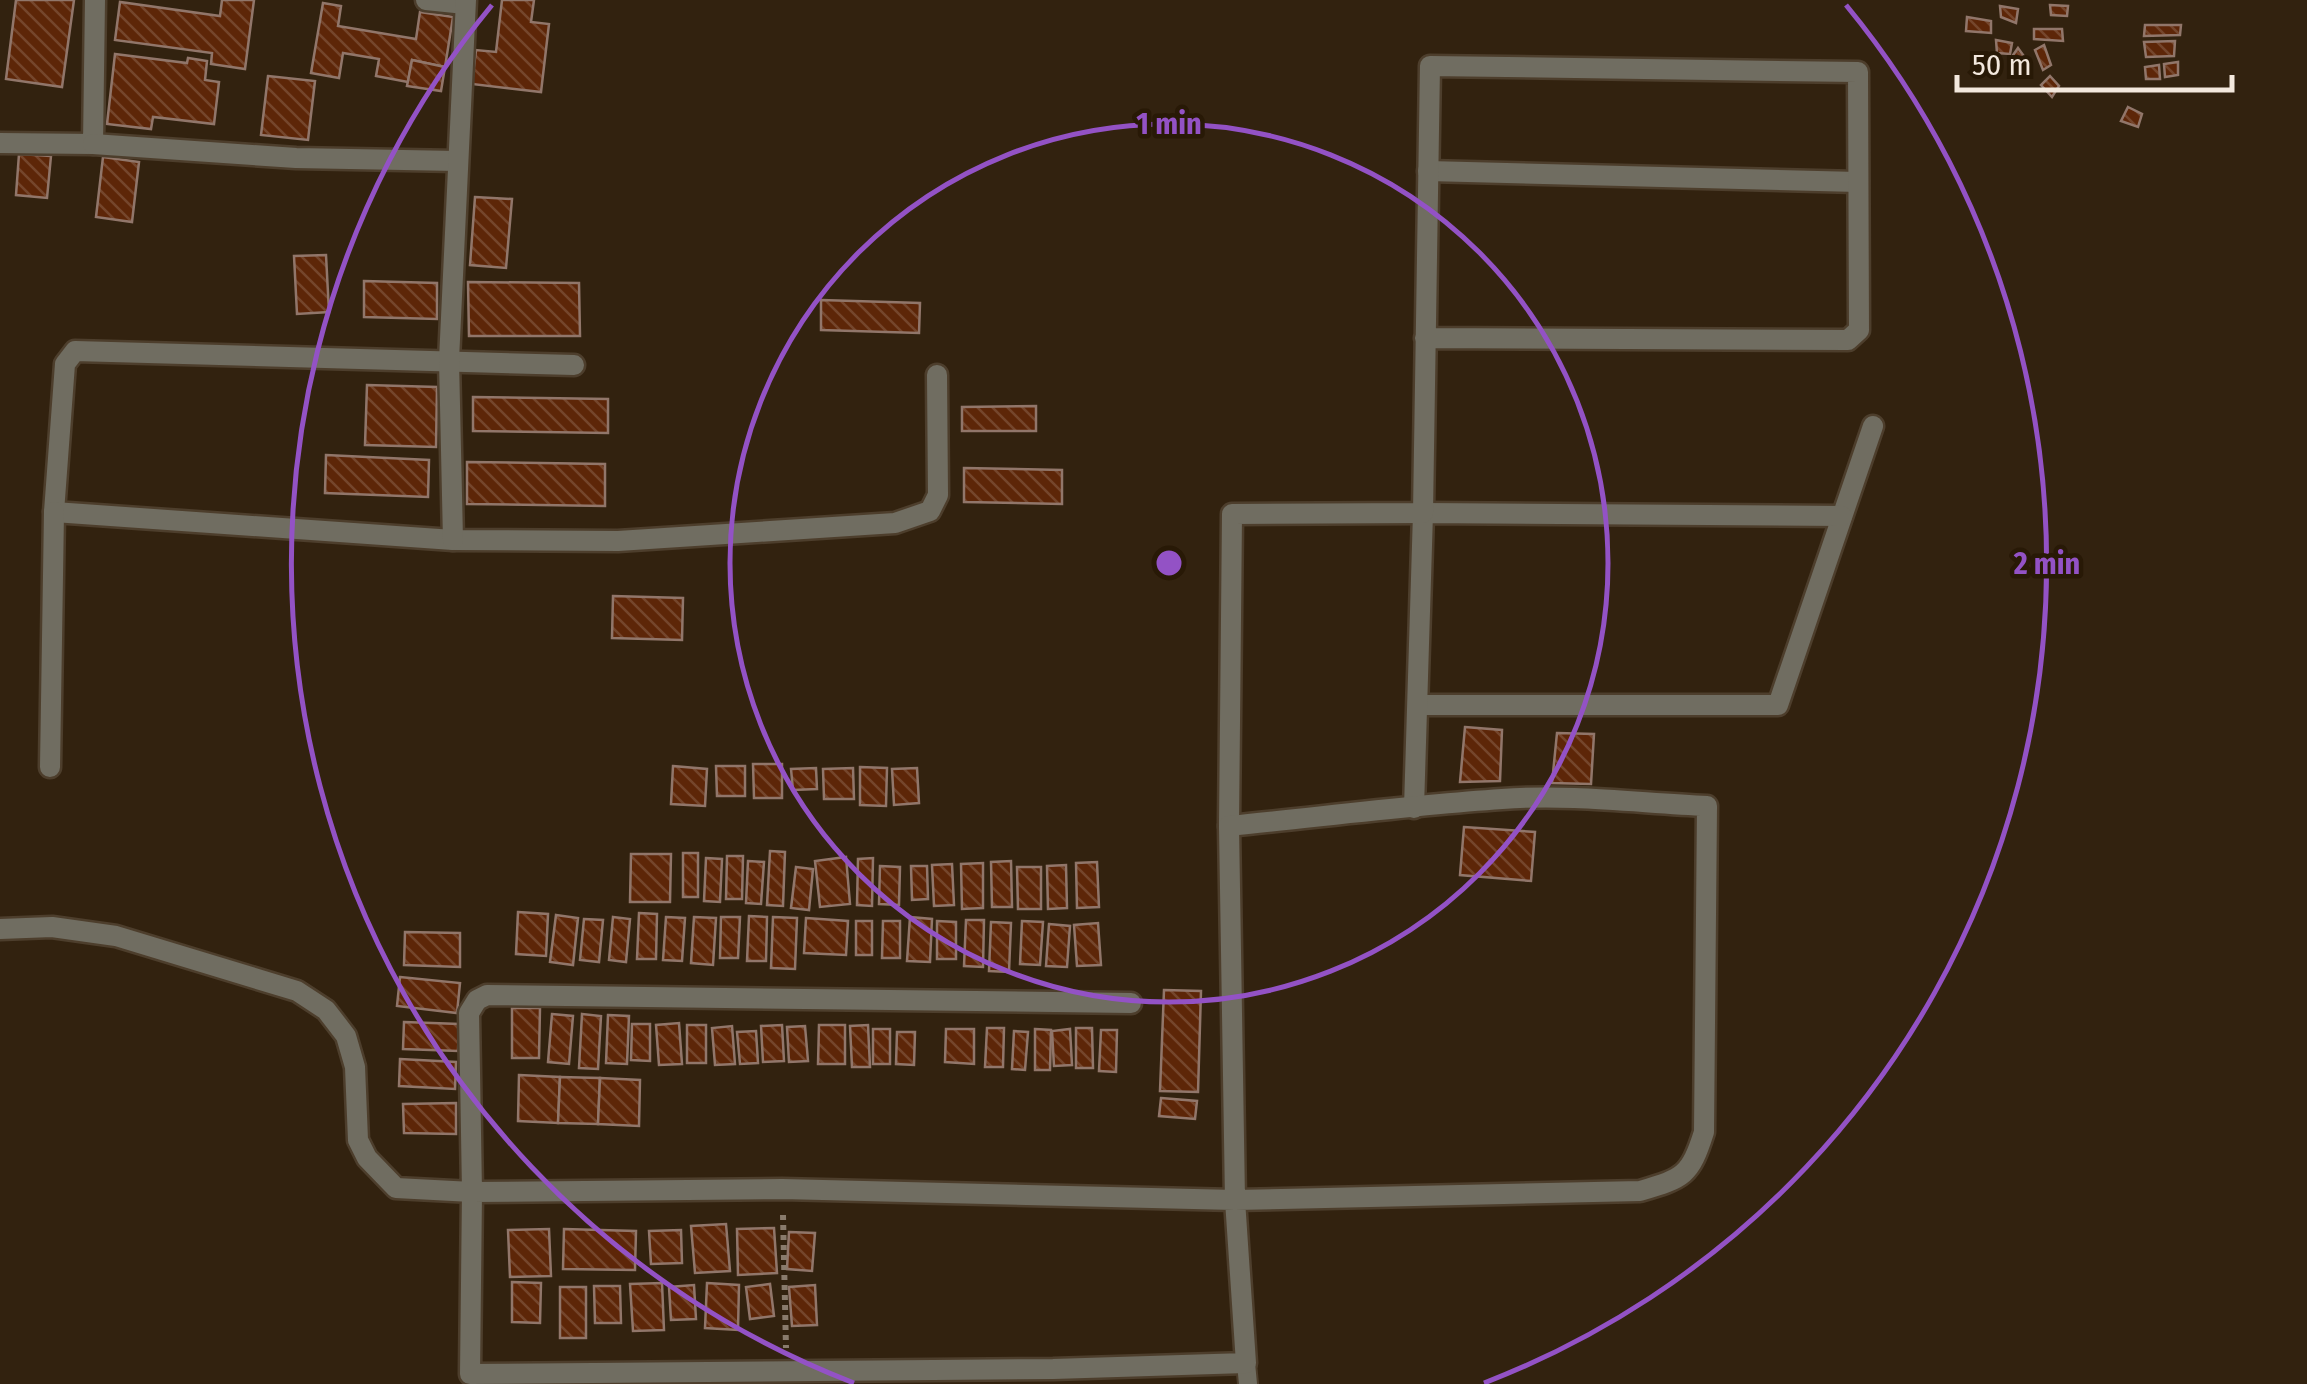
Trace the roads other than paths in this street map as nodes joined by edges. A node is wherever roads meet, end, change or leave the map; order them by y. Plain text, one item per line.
1 (95, 0) edge
2 (426, 0) edge
3 (465, 2) edge
4 (0, 143) edge
5 (93, 144) junction
6 (458, 161) junction
7 (1428, 171) junction
8 (1858, 182) junction
9 (1426, 338) junction
10 (449, 360) junction
11 (574, 365) dead end
12 (937, 376) dead end
13 (1873, 426) dead end
14 (54, 512) junction
15 (1423, 514) junction
16 (1842, 516) junction
17 (453, 540) junction
18 (1418, 705) junction
19 (50, 767) dead end
20 (1414, 808) junction
21 (1229, 826) junction
22 (0, 929) edge
23 (1131, 1003) dead end
24 (472, 1192) junction
25 (1236, 1200) junction
26 (1247, 1374) edge
27 (1053, 1376) edge
28 (469, 1379) edge

1 - 5 street
2 - 3 street
3 - 6 street
4 - 5 street
5 - 6 street
6 - 10 street
7 - 8 street
7 - 8 street
7 - 9 street
8 - 9 street
9 - 15 street
10 - 11 street
10 - 14 street
10 - 17 street
12 - 17 street
13 - 16 street
14 - 17 street
14 - 19 street
15 - 16 street
15 - 18 street
15 - 21 street
16 - 18 street
18 - 20 street
20 - 21 street
20 - 25 street
21 - 25 street
22 - 24 street
23 - 24 street
24 - 25 street
24 - 28 street
25 - 26 street
26 - 27 street
27 - 28 street

